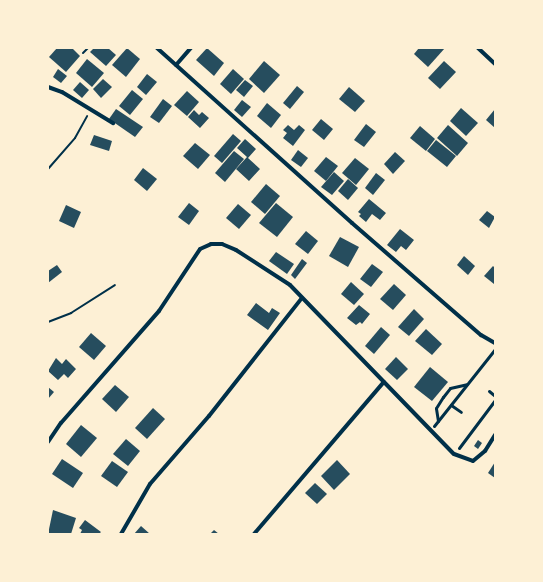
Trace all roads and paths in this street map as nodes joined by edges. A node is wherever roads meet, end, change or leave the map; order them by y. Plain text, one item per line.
1 (88, 48) edge
2 (157, 48) edge
3 (191, 48) edge
4 (478, 48) edge
5 (83, 53) dead end
6 (495, 64) edge
7 (176, 65) junction
8 (48, 88) edge
9 (91, 109) junction
10 (113, 123) dead end
11 (48, 169) edge
12 (115, 285) dead end
13 (302, 298) junction
14 (48, 322) edge
15 (495, 344) edge
16 (495, 349) edge
17 (384, 382) junction
18 (467, 384) junction
19 (489, 391) dead end
20 (495, 396) edge
21 (495, 400) edge
22 (451, 405) junction
23 (461, 412) dead end
24 (438, 421) junction
25 (434, 426) dead end
26 (495, 435) edge
27 (48, 442) edge
28 (459, 448) dead end
29 (120, 534) edge
30 (254, 534) edge

1 - 5 path
2 - 7 street
3 - 7 street
4 - 6 street
7 - 15 street
8 - 9 street
9 - 10 street
9 - 11 path
12 - 14 path
13 - 17 street
13 - 27 street
13 - 29 street
16 - 18 lane
17 - 26 street
17 - 30 street
18 - 22 lane
18 - 24 lane
19 - 20 lane
21 - 28 lane
22 - 23 lane
22 - 24 lane
24 - 25 lane

